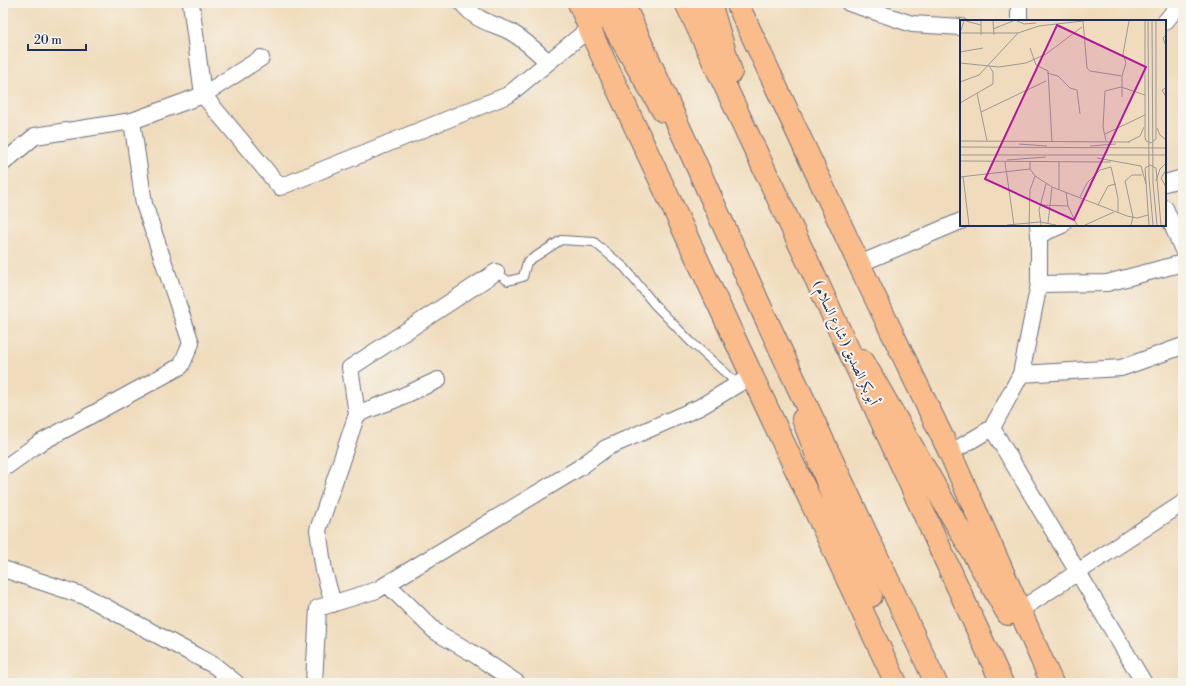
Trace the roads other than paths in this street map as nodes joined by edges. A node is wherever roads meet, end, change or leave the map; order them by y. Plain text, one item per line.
1 (190, 3) edge
2 (462, 3) edge
3 (579, 3) edge
4 (600, 3) edge
5 (623, 3) edge
6 (686, 3) edge
7 (710, 3) edge
8 (737, 3) edge
9 (849, 3) edge
10 (1019, 3) edge
11 (1181, 3) edge
12 (1019, 20) edge
13 (1166, 21) edge
14 (960, 27) edge
15 (590, 28) junction
16 (261, 58) dead end
17 (548, 62) junction
18 (203, 95) junction
19 (132, 121) junction
20 (755, 150) junction
21 (3, 163) edge
22 (700, 174) junction
23 (1183, 178) edge
24 (1166, 183) edge
25 (1166, 210) edge
26 (960, 221) edge
27 (1057, 226) edge
28 (1039, 230) edge
29 (1183, 250) edge
30 (1183, 263) edge
31 (859, 264) junction
32 (496, 272) joint
33 (815, 277) junction
34 (1038, 284) junction
35 (761, 308) junction
36 (1183, 346) edge
37 (1021, 374) junction
38 (438, 380) dead end
39 (745, 380) junction
40 (357, 414) junction
41 (992, 428) junction
42 (950, 452) junction
43 (3, 469) edge
44 (1183, 503) edge
45 (3, 569) edge
46 (1078, 572) junction
47 (387, 584) junction
48 (333, 604) junction
49 (1020, 610) junction
50 (236, 683) edge
51 (314, 683) edge
52 (517, 683) edge
53 (896, 683) edge
54 (904, 683) edge
55 (936, 683) edge
56 (1002, 683) edge
57 (1047, 683) edge
58 (1052, 683) edge
59 (1144, 683) edge

1 - 18 street
2 - 17 street
3 - 15 main road
4 - 22 main road
5 - 22 main road
6 - 20 main road, ( شارع السلام ) أبو بكر الصديق
7 - 20 main road
8 - 31 main road
9 - 14 street
10 - 12 street
11 - 13 street
15 - 17 street
15 - 39 main road
16 - 18 street
17 - 18 street
18 - 19 street
19 - 21 street
19 - 43 street
20 - 33 main road, ( شارع السلام ) أبو بكر الصديق
22 - 35 main road
23 - 24 street
25 - 29 street
26 - 31 street
27 - 28 street
28 - 34 street
30 - 34 street
31 - 42 main road
32 - 39 lane
32 - 40 street
33 - 56 main road, ( شارع السلام ) أبو بكر الصديق
33 - 57 main road
34 - 37 street
35 - 54 main road
35 - 55 main road
36 - 37 street
37 - 41 street
38 - 40 street
39 - 47 street
39 - 53 main road
40 - 48 street
41 - 42 street
41 - 46 street
42 - 49 main road
44 - 46 street
45 - 50 street
46 - 49 street
46 - 59 street
47 - 48 street
47 - 52 street
48 - 51 street
49 - 58 main road

